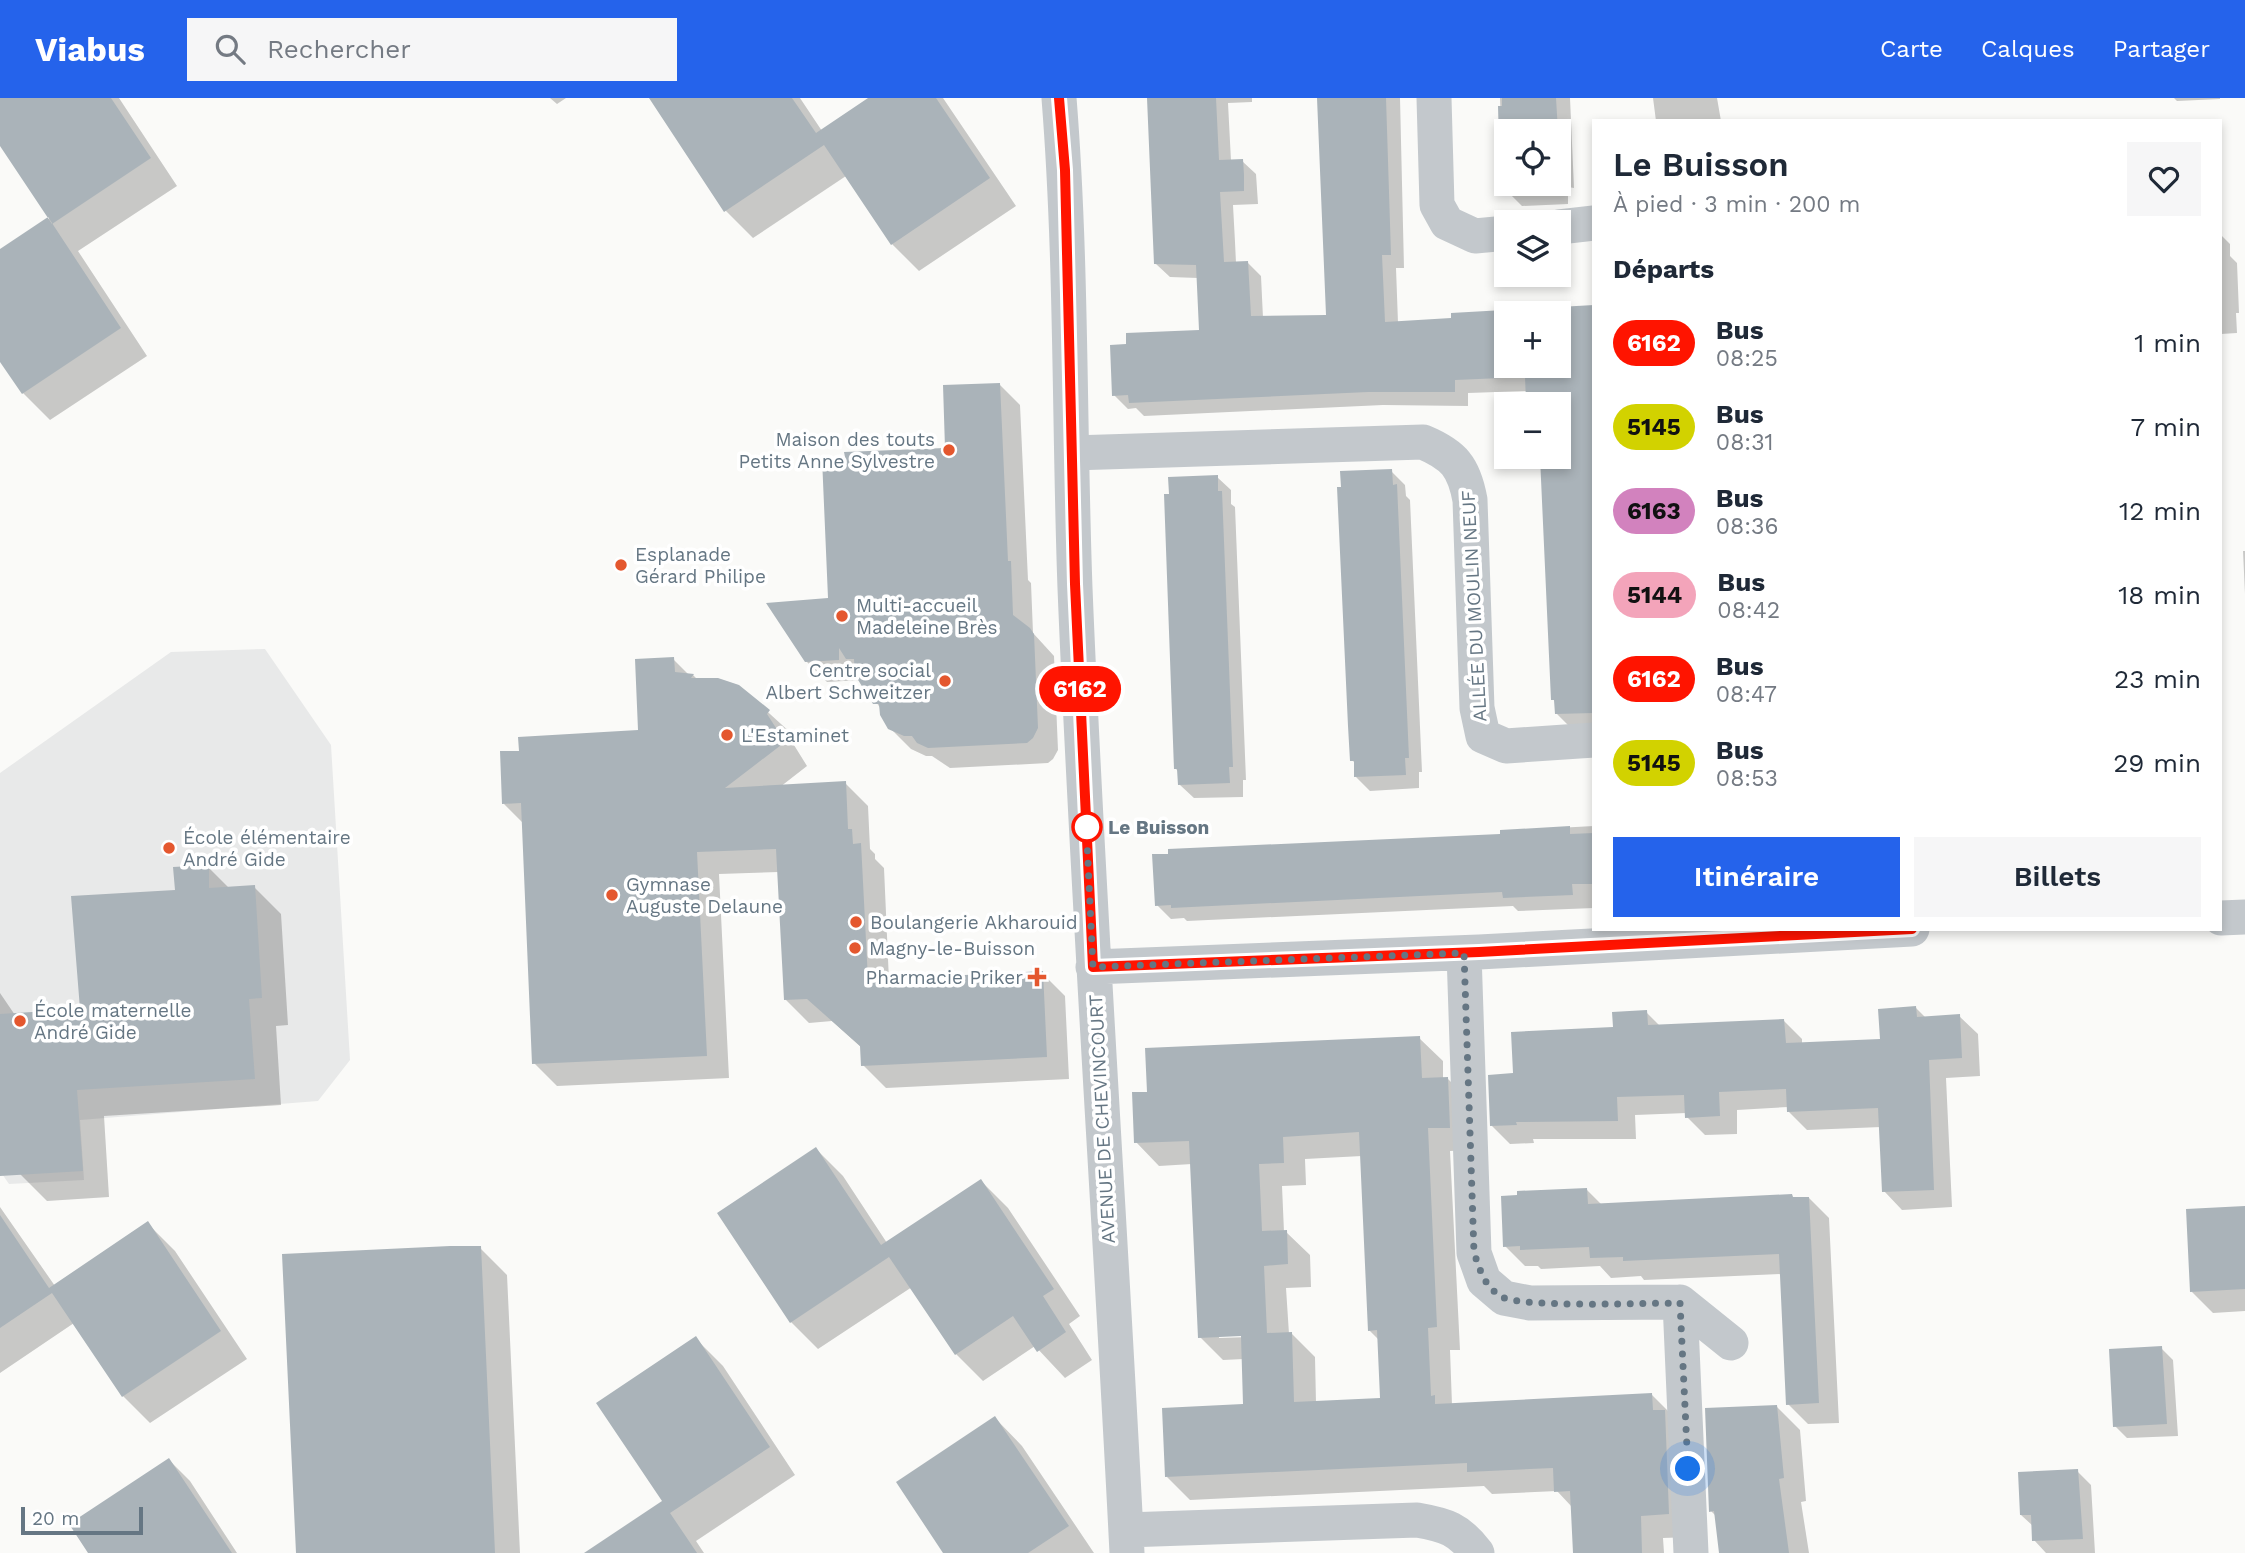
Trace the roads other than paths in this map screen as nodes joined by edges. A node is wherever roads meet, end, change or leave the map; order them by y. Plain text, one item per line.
1 (1059, 98) edge
2 (1434, 98) edge
3 (1592, 223) edge
4 (1571, 226) edge
5 (1494, 234) edge
6 (1072, 453) junction
7 (1592, 740) edge
8 (2245, 917) edge
9 (2222, 918) edge
10 (1875, 931) edge
11 (1464, 953) junction
12 (1093, 967) junction
13 (1680, 1303) junction
14 (1731, 1343) dead end
15 (1126, 1541) edge
16 (1477, 1553) edge
17 (1691, 1553) edge

1 - 6 street, AVENUE DE CHEVINCOURT
2 - 5 street
3 - 4 street
6 - 7 street, ALLÉE DU MOULIN NEUF
6 - 12 street, AVENUE DE CHEVINCOURT
8 - 9 street
10 - 11 street
11 - 12 street
11 - 13 street
12 - 15 street, AVENUE DE CHEVINCOURT
13 - 14 street
13 - 17 street
15 - 16 street

